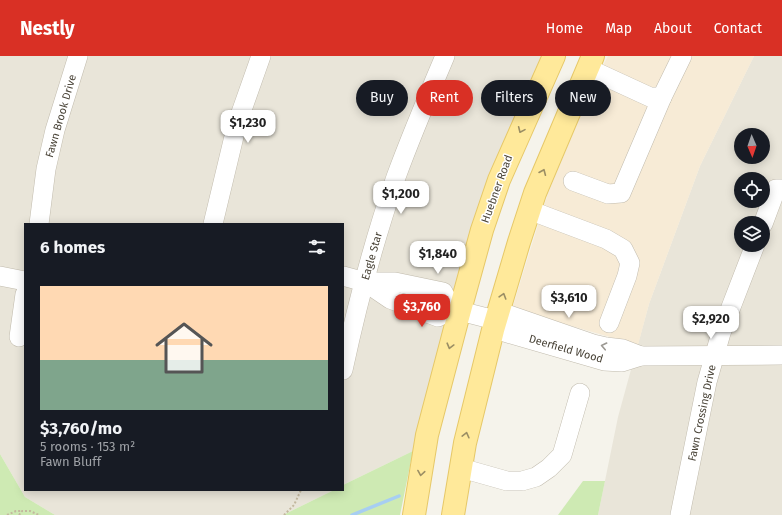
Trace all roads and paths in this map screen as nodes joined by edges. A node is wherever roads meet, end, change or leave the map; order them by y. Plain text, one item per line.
1 (78, 56) edge
2 (261, 56) edge
3 (444, 56) edge
4 (554, 56) edge
5 (682, 56) edge
6 (590, 62) edge
7 (662, 97) junction
8 (573, 181) dead end
9 (779, 189) edge
10 (529, 210) junction
11 (767, 216) edge
12 (39, 223) edge
13 (213, 223) edge
14 (752, 252) edge
15 (0, 276) edge
16 (344, 276) edge
17 (24, 281) edge
18 (365, 282) junction
19 (416, 291) junction
20 (24, 301) edge
21 (402, 304) junction
22 (456, 310) junction
23 (498, 320) junction
24 (609, 323) dead end
25 (19, 337) dead end
26 (715, 355) junction
27 (782, 355) edge
28 (344, 365) edge
29 (580, 393) dead end
30 (461, 468) junction
31 (301, 491) edge
32 (22, 511) junction
33 (7, 515) edge
34 (19, 515) edge
35 (39, 515) edge
36 (284, 515) edge
37 (414, 515) edge
38 (452, 515) edge
39 (680, 515) edge

1 - 12 street, Fawn Brook Drive
2 - 13 street
3 - 18 street, Eagle Star
4 -> 22 main road, Huebner Road
5 - 7 street
6 - 7 street
10 -> 6 main road
7 - 8 street
9 - 11 street
23 -> 10 main road
10 - 24 street
14 - 26 street, Fawn Crossing Drive
15 - 17 street
16 - 18 street
18 - 19 street
18 - 21 street
18 - 28 street, Eagle Star
19 - 21 street
19 - 22 street
20 - 25 street
21 - 22 street
22 - 23 street
22 -> 37 main road, Huebner Road
23 - 26 street, Deerfield Wood
30 -> 23 main road
26 - 27 street, Deerfield Wood
26 - 39 street, Fawn Crossing Drive
29 - 30 street
30 - 38 main road
31 - 36 path
32 - 33 path
32 - 34 path
32 - 35 path

